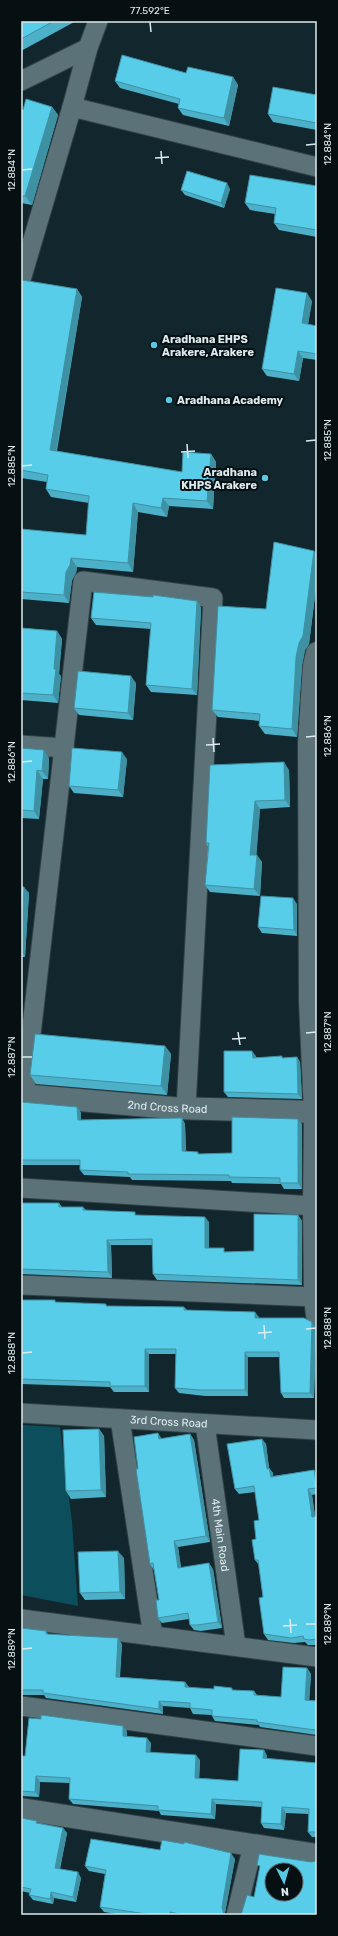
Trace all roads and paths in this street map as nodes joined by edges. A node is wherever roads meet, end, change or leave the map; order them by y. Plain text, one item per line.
1 (98, 21) edge
2 (88, 48) junction
3 (21, 81) edge
4 (72, 107) junction
5 (317, 167) edge
6 (21, 280) edge
7 (317, 652) edge
8 (21, 745) edge
9 (64, 748) junction
10 (23, 1096) edge
11 (186, 1108) junction
12 (316, 1112) edge
13 (21, 1188) edge
14 (314, 1206) junction
15 (21, 1285) edge
16 (316, 1306) edge
17 (21, 1413) edge
18 (120, 1419) junction
19 (205, 1424) junction
20 (317, 1430) edge
21 (21, 1619) edge
22 (153, 1636) junction
23 (236, 1646) junction
24 (317, 1657) edge
25 (21, 1706) edge
26 (317, 1746) edge
27 (21, 1809) edge
28 (253, 1845) junction
29 (317, 1855) edge
30 (236, 1915) edge

1 - 2 street
2 - 3 street
2 - 4 street
4 - 5 street
4 - 6 street
7 - 12 street
8 - 9 street
9 - 10 street
9 - 11 street
10 - 11 street, 2nd Cross Road
11 - 12 street, 2nd Cross Road
12 - 14 street
13 - 14 street
14 - 16 street
15 - 16 street
17 - 18 street, 3rd Cross Road
18 - 19 street, 3rd Cross Road
18 - 22 street
19 - 20 street, 3rd Cross Road
19 - 23 street, 4th Main Road
21 - 22 street
22 - 23 street
23 - 24 street
25 - 26 street
27 - 28 street
28 - 29 street
28 - 30 street

